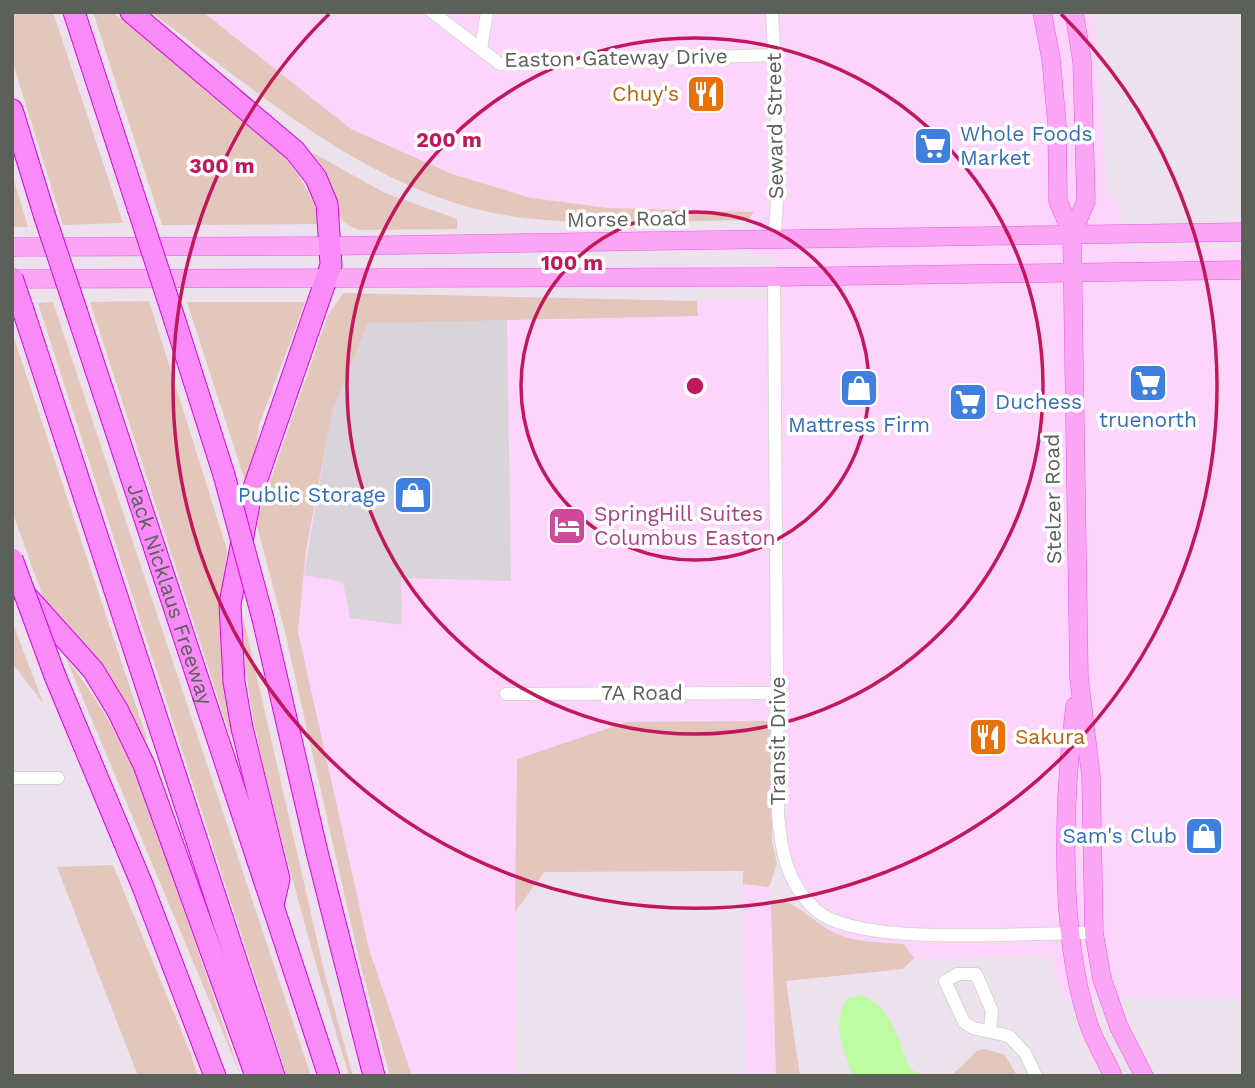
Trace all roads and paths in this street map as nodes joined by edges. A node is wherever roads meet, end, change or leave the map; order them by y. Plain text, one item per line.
1 (74, 12) edge
2 (131, 12) edge
3 (432, 12) edge
4 (487, 12) edge
5 (772, 12) edge
6 (1042, 12) edge
7 (1062, 12) edge
8 (1074, 12) edge
9 (481, 49) junction
10 (774, 55) junction
11 (1082, 74) junction
12 (12, 110) edge
13 (1243, 232) edge
14 (1072, 234) junction
15 (774, 240) junction
16 (331, 246) junction
17 (12, 247) edge
18 (1243, 270) edge
19 (1072, 275) junction
20 (327, 277) junction
21 (774, 278) junction
22 (12, 279) edge
23 (12, 559) edge
24 (12, 581) edge
25 (1079, 678) junction
26 (778, 693) junction
27 (506, 694) dead end
28 (12, 778) edge
29 (58, 778) dead end
30 (273, 905) junction
31 (1070, 932) junction
32 (1094, 933) junction
33 (990, 1030) junction
34 (1143, 1075) edge
35 (215, 1076) edge
36 (256, 1076) edge
37 (274, 1076) edge
38 (329, 1076) edge
39 (374, 1076) edge
40 (1036, 1076) edge
41 (1113, 1076) edge

1 - 39 highway, bridge
2 - 16 highway
3 - 9 street, Easton Gateway Drive
4 - 9 street
5 - 10 street, Seward Street
6 - 14 main road, Stelzer Road
7 - 11 main road
8 - 11 main road, Stelzer Road
9 - 10 street, Easton Gateway Drive
10 - 15 street, Seward Street
11 - 14 main road, Stelzer Road
12 - 30 highway, Jack Nicklaus Freeway, bridge
13 - 14 main road, Morse Road
14 - 15 main road, Morse Road
14 - 19 main road, Stelzer Road
15 - 16 main road, Morse Road
16 - 17 main road, Morse Road
16 - 20 highway
18 - 19 main road
19 - 21 main road
19 - 25 main road, Stelzer Road
20 - 21 main road
20 - 22 main road
20 - 30 highway
21 - 26 street, Transit Drive
22 - 37 highway, bridge
23 - 35 highway, bridge
24 - 36 highway
25 - 31 main road, Stelzer Road
25 - 32 main road, Stelzer Road
26 - 27 street, 7A Road
26 - 31 street, Transit Drive
28 - 29 street
30 - 38 highway, Jack Nicklaus Freeway
31 - 32 street, Transit Drive
31 - 41 main road, Stelzer Road
32 - 34 main road, Stelzer Road
33 - 33 street
33 - 40 street

